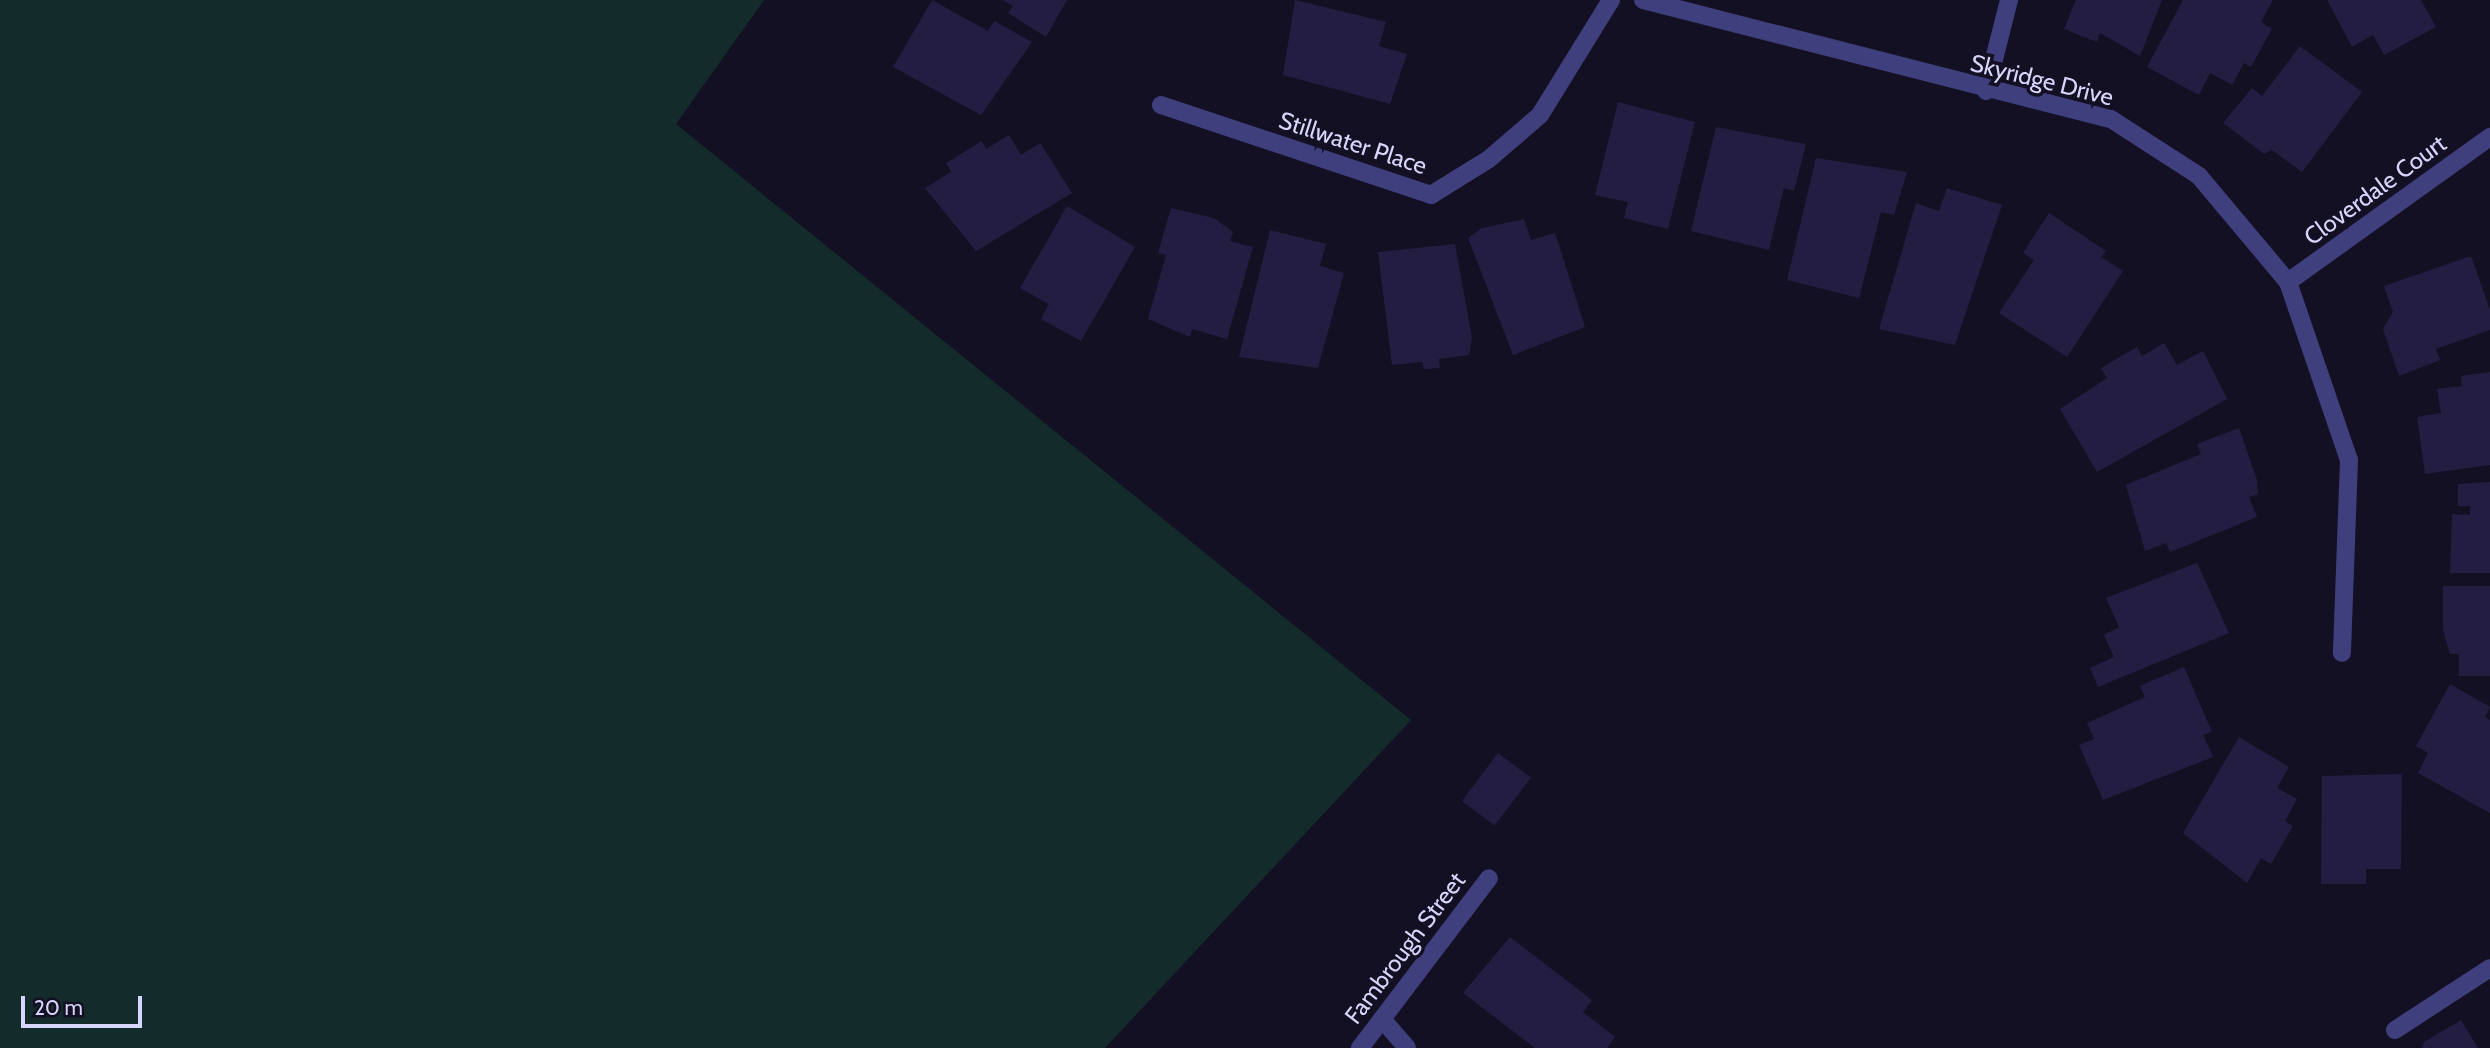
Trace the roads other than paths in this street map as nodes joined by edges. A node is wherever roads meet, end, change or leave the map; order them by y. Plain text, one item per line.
1 (1611, 0) edge
2 (1643, 0) edge
3 (2009, 0) edge
4 (1986, 92) junction
5 (1161, 105) dead end
6 (2490, 137) edge
7 (2288, 282) junction
8 (2342, 653) dead end
9 (1489, 878) dead end
10 (2490, 968) edge
11 (1382, 1019) junction
12 (2395, 1030) dead end
13 (1360, 1048) edge
14 (1407, 1048) edge

1 - 5 street, Stillwater Place
2 - 4 street, Skyridge Drive
3 - 4 street
4 - 7 street, Skyridge Drive
6 - 7 street, Cloverdale Court
7 - 8 street, Skyridge Drive
9 - 11 street, Fambrough Street
10 - 12 street
11 - 13 street, Fambrough Street
11 - 14 street

